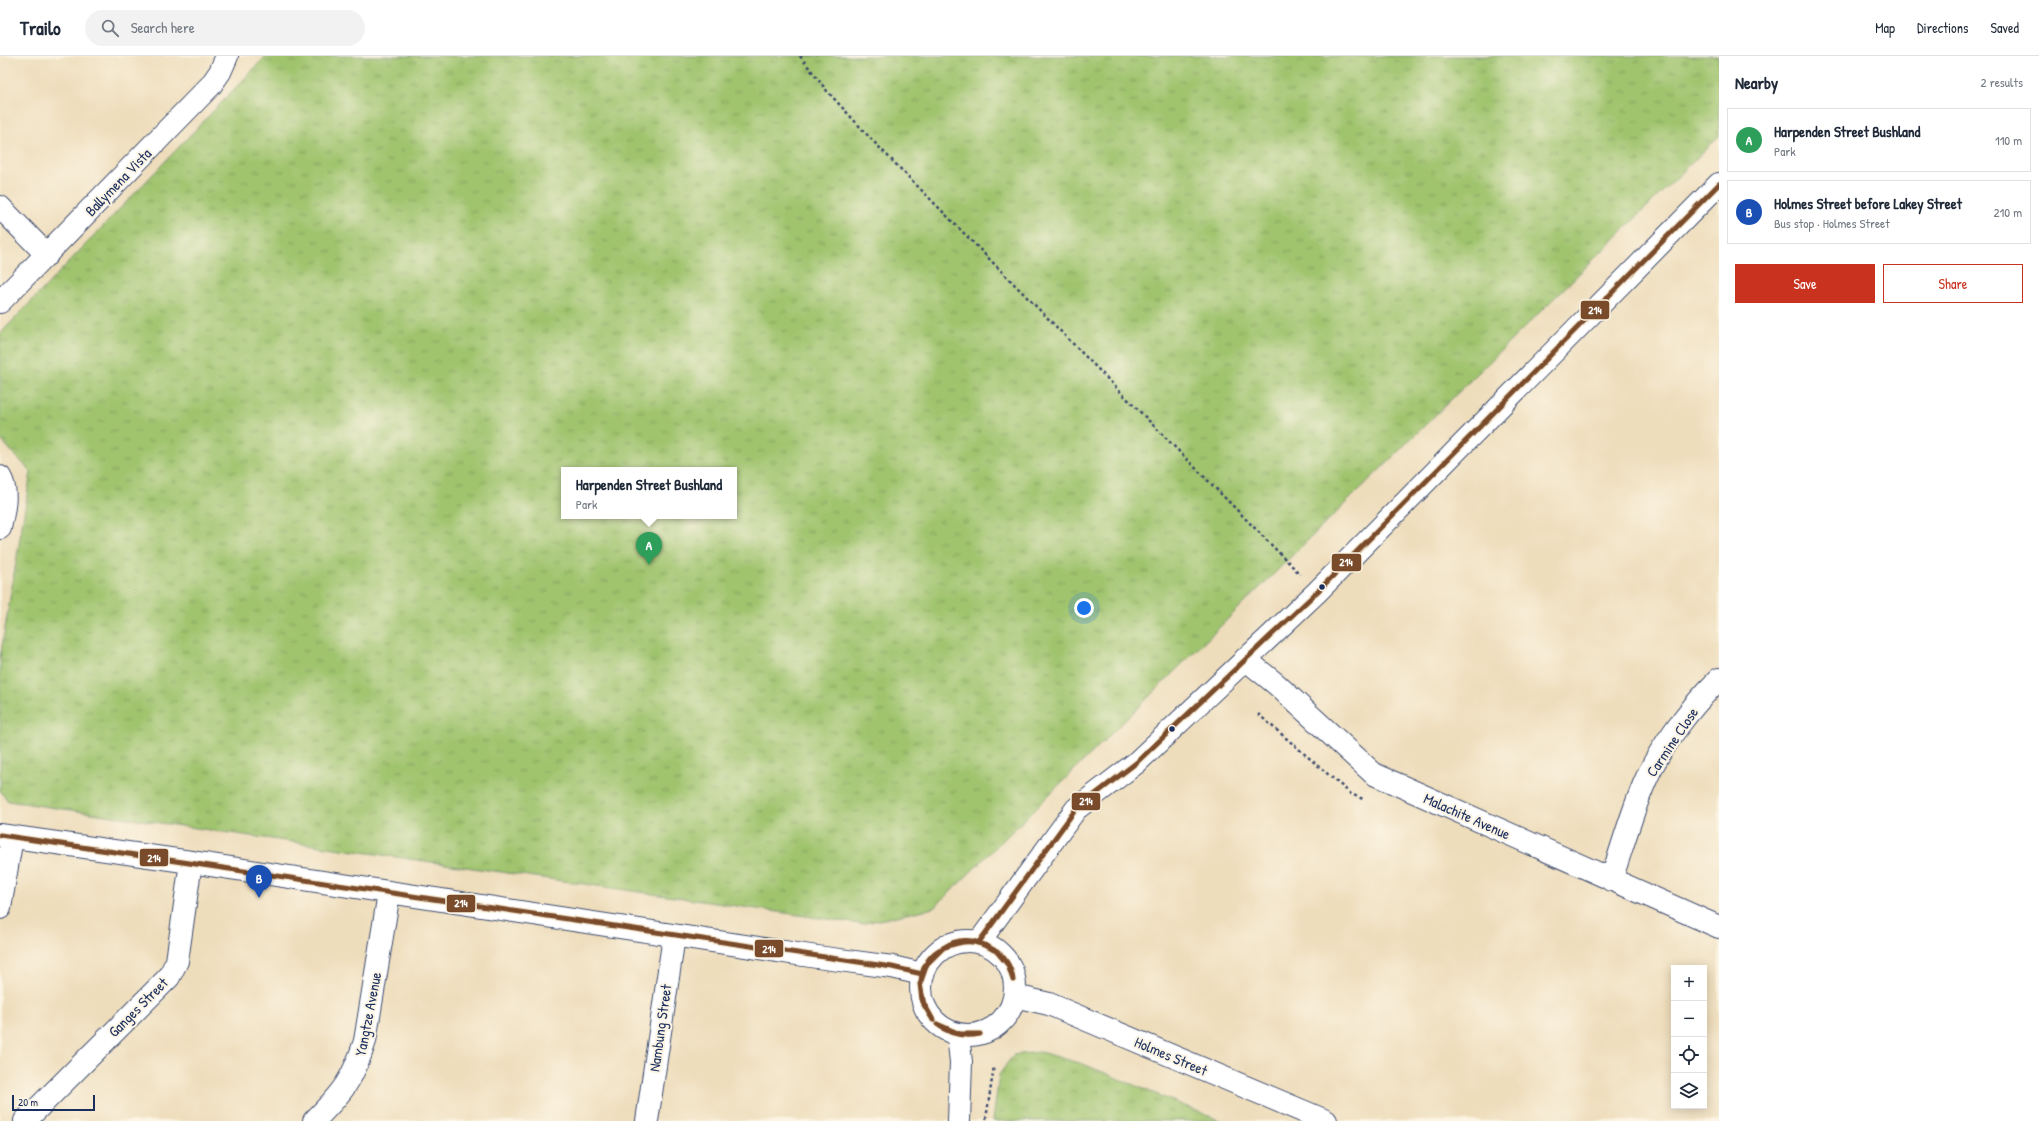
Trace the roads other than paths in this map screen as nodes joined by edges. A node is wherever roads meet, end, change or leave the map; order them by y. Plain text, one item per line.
1 (227, 56) edge
2 (1719, 184) edge
3 (0, 207) edge
4 (47, 255) junction
5 (0, 302) edge
6 (0, 477) edge
7 (0, 528) edge
8 (1245, 659) junction
9 (1719, 679) edge
10 (6, 836) edge
11 (191, 862) junction
12 (1611, 880) junction
13 (389, 893) junction
14 (0, 908) edge
15 (1719, 927) edge
16 (674, 936) junction
17 (979, 942) junction
18 (922, 974) junction
19 (1015, 996) junction
20 (958, 1034) junction
21 (25, 1121) edge
22 (314, 1121) edge
23 (646, 1121) edge
24 (959, 1121) edge
25 (1326, 1121) edge

1 - 4 street, Ballymena Vista
2 - 8 street
3 - 4 street
4 - 5 street, Ballymena Vista
6 - 7 street
8 - 12 street, Malachite Avenue
8 - 17 street
9 - 12 street, Carmine Close
10 - 11 street
10 - 14 street
11 - 13 street
11 - 21 street, Ganges Street
12 - 15 street, Malachite Avenue
13 - 16 street
13 - 22 street, Yangtze Avenue
16 - 18 street
16 - 23 street, Nambung Street
17 - 18 street
17 - 19 street
18 - 20 street
19 - 20 street
19 - 25 street, Holmes Street
20 - 24 street

